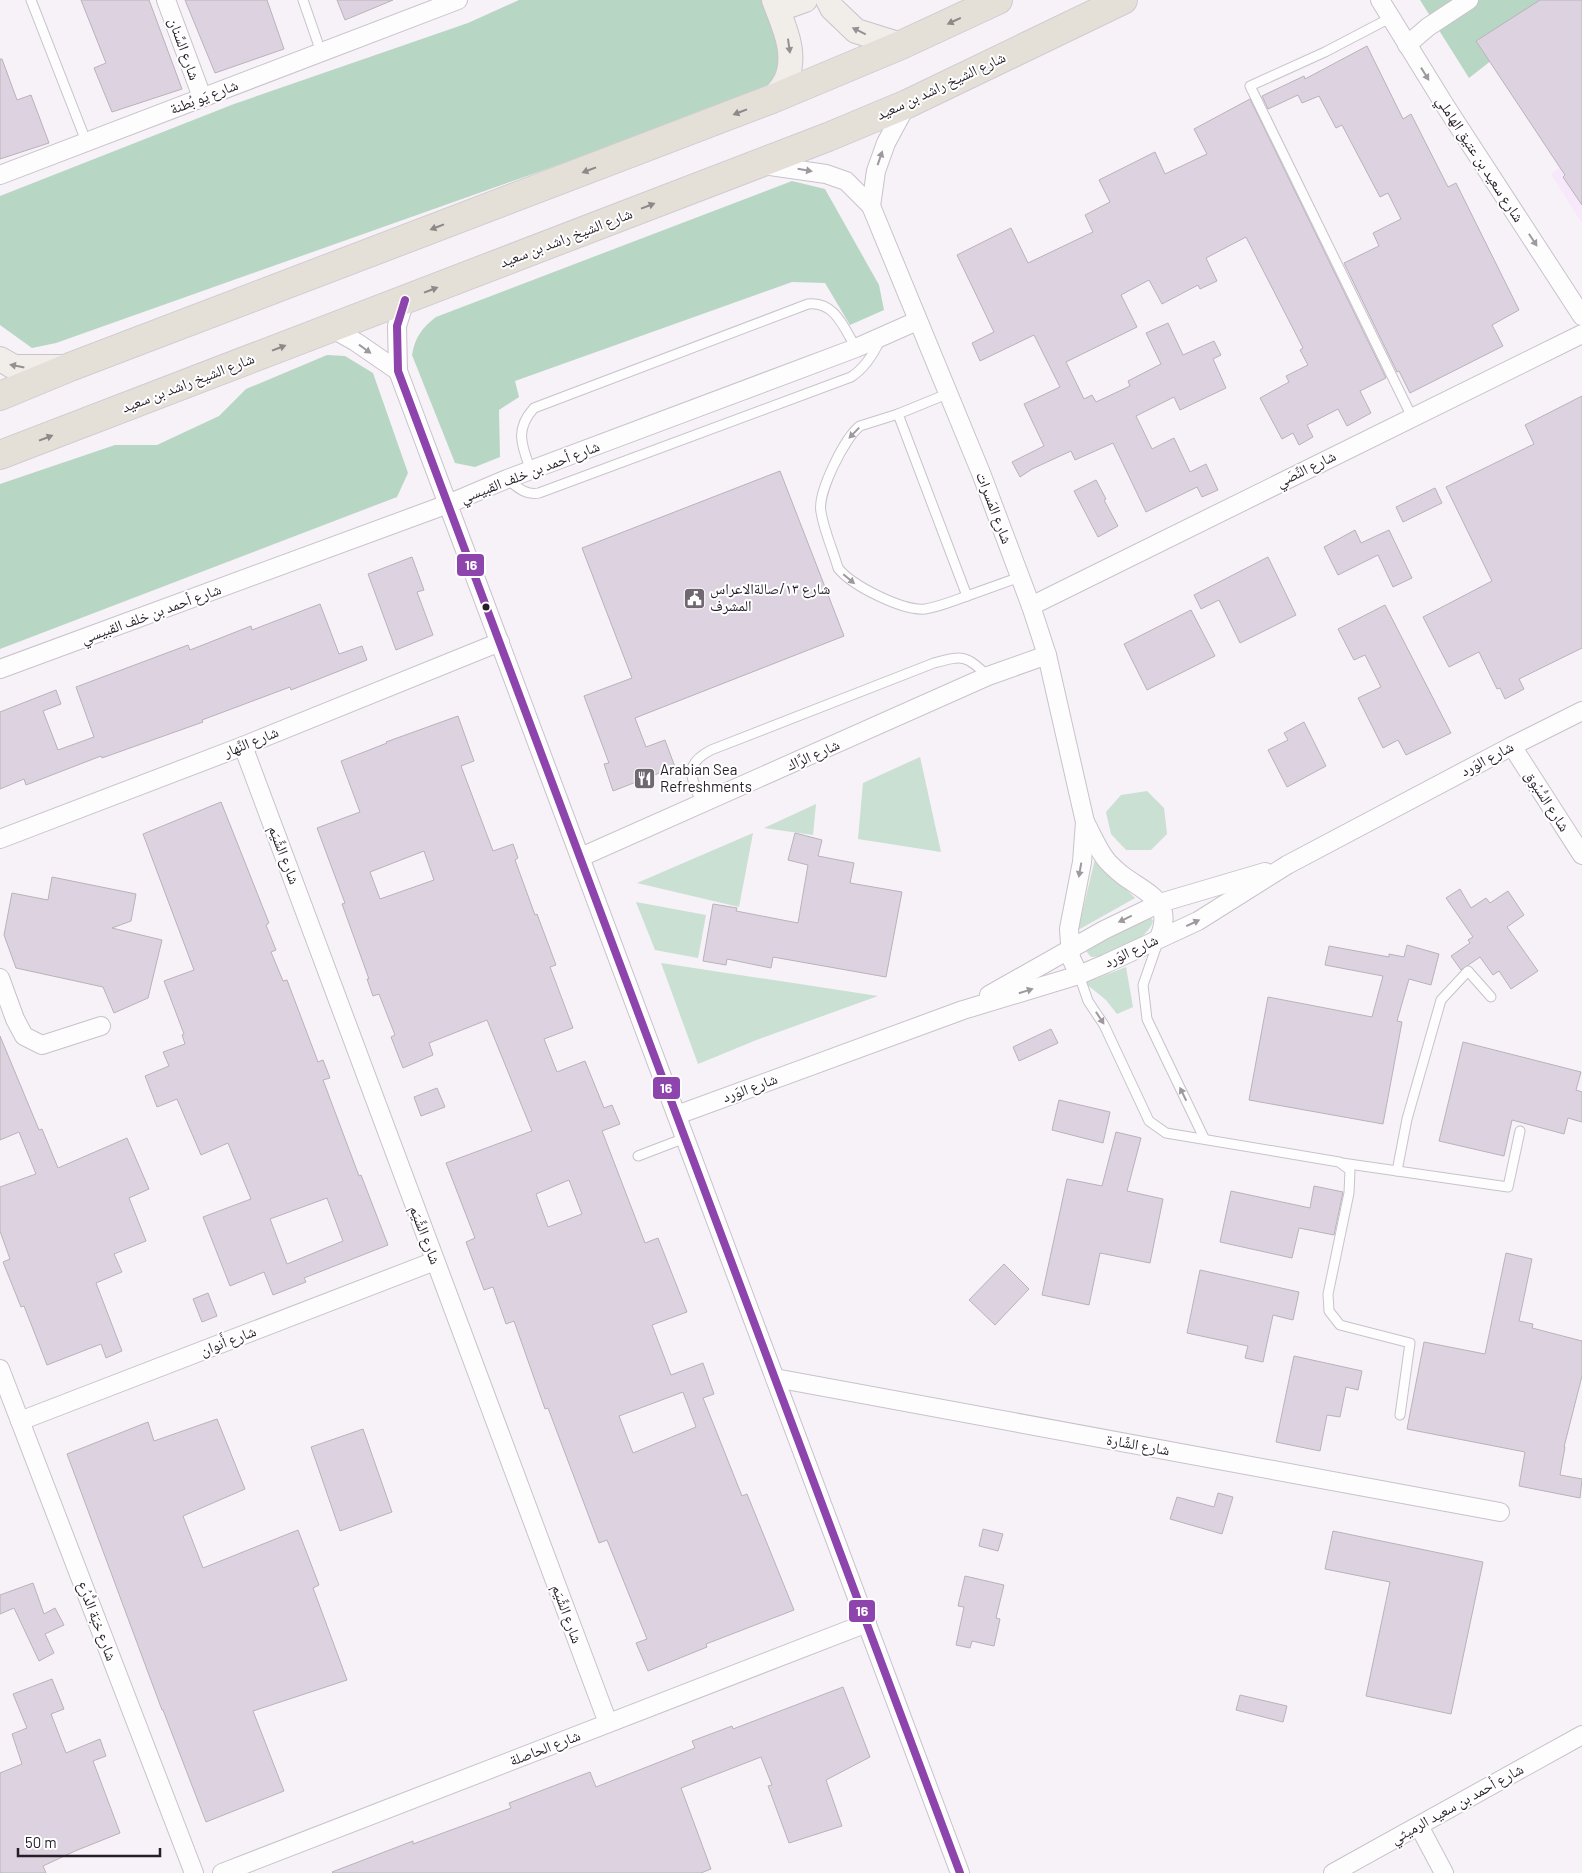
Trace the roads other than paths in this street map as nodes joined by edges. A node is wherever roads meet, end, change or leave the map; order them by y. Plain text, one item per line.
1 (31, 0) edge
2 (166, 0) edge
3 (303, 0) edge
4 (458, 0) edge
5 (776, 0) edge
6 (804, 0) edge
7 (828, 0) edge
8 (998, 0) edge
9 (1123, 0) edge
10 (1380, 0) edge
11 (1469, 0) edge
12 (437, 4) edge
13 (1390, 18) junction
14 (902, 45) junction
15 (1407, 45) junction
16 (321, 52) junction
17 (202, 97) junction
18 (772, 100) junction
19 (906, 104) junction
20 (86, 141) junction
21 (756, 164) junction
22 (0, 175) edge
23 (870, 206) junction
24 (404, 300) junction
25 (1582, 316) edge
26 (917, 321) junction
27 (331, 328) junction
28 (1582, 334) edge
29 (881, 338) junction
30 (856, 348) junction
31 (0, 359) edge
32 (70, 367) junction
33 (398, 371) junction
34 (947, 394) junction
35 (0, 396) edge
36 (898, 414) junction
37 (1412, 417) junction
38 (0, 455) edge
39 (531, 471) junction
40 (507, 479) junction
41 (448, 504) junction
42 (1020, 577) junction
43 (966, 596) junction
44 (1031, 606) junction
45 (500, 642) junction
46 (1047, 655) junction
47 (0, 669) edge
48 (988, 676) junction
49 (1582, 711) edge
50 (243, 746) junction
51 (1512, 746) junction
52 (701, 804) junction
53 (1085, 822) junction
54 (0, 839) edge
55 (1582, 855) edge
56 (581, 858) junction
57 (1287, 865) junction
58 (1160, 904) junction
59 (1159, 938) junction
60 (1070, 948) junction
61 (1079, 974) junction
62 (0, 978) edge
63 (1491, 997) dead end
64 (963, 1010) junction
65 (101, 1026) dead end
66 (677, 1115) junction
67 (1520, 1131) dead end
68 (686, 1138) junction
69 (1204, 1138) junction
70 (638, 1156) dead end
71 (1339, 1162) junction
72 (1397, 1171) junction
73 (435, 1261) junction
74 (0, 1369) edge
75 (775, 1378) junction
76 (1400, 1415) dead end
77 (20, 1421) junction
78 (1500, 1512) dead end
79 (867, 1623) junction
80 (608, 1724) junction
81 (1582, 1735) edge
82 (1419, 1826) junction
83 (194, 1873) edge
84 (222, 1873) edge
85 (960, 1873) edge
86 (1333, 1873) edge
87 (1444, 1873) edge

1 - 20 lane
2 - 17 street, شارع السِّنان
3 - 16 lane
4 - 12 street, شارع يَو بُطنة
5 - 6 street
5 -> 18 street
14 -> 7 street
8 -> 14 main road
9 - 19 main road, شارع الشيخ راشد بن سعيد
10 - 13 street, شارع سعيد بن عتيق الهاملي
11 - 15 street
12 - 16 street, شارع يَو بُطنة
13 - 15 street, شارع سعيد بن عتيق الهاملي
13 - 37 lane
14 - 18 main road
15 -> 25 street, شارع سعيد بن عتيق الهاملي
16 - 17 street, شارع يَو بُطنة
17 - 20 street, شارع يَو بُطنة
18 -> 32 main road
19 - 21 main road, شارع الشيخ راشد بن سعيد
23 -> 19 street
20 - 22 street, شارع يَو بُطنة
21 -> 23 street, شارع المَسرات
24 -> 21 main road, شارع الشيخ راشد بن سعيد
23 - 26 street, شارع المَسرات
24 - 27 main road, شارع الشيخ راشد بن سعيد
24 - 33 street
26 - 29 street, شارع أحمد بن خلف القبيسي
26 - 34 street, شارع المَسرات
27 -> 33 street
38 -> 27 main road, شارع الشيخ راشد بن سعيد
28 - 37 street, شارع النِّصَي
29 - 30 street, شارع أحمد بن خلف القبيسي
29 - 40 lane
30 - 39 street, شارع أحمد بن خلف القبيسي
30 - 39 lane
32 -> 31 street
32 - 35 main road
33 - 41 street
34 - 36 lane
34 - 42 street, شارع المَسرات
36 - 43 lane
36 -> 43 lane
37 - 44 street, شارع النِّصَي
39 - 40 street, شارع أحمد بن خلف القبيسي
40 - 41 street, شارع أحمد بن خلف القبيسي
41 - 45 street
41 - 47 street, شارع أحمد بن خلف القبيسي
42 - 43 lane
42 - 44 street, شارع المَسرات
44 - 46 street, شارع المَسرات
45 - 50 street, شارع النَّهار
45 - 56 street
46 - 48 street, شارع الرَّاك
46 - 53 street, شارع المَسرات
48 - 52 street, شارع الرَّاك
48 - 52 lane
49 - 51 street, شارع الوَرد
50 - 54 street, شارع النَّهار
50 - 73 street, شارع الشِّيَم
51 - 55 street, شارع السُّبُوق
51 - 57 street, شارع الوَرد
52 - 56 street, شارع الرَّاك
53 - 58 street, شارع المَسرات
53 -> 60 street, شارع المَسرات
56 - 66 street
57 - 58 street, شارع الوَرد
59 -> 57 street, شارع الوَرد
58 - 59 street
58 -> 60 street, شارع الوَرد
59 - 61 street, شارع الوَرد
69 -> 59 lane
60 - 61 street, شارع المَسرات
60 - 64 street, شارع الوَرد
64 -> 61 street, شارع الوَرد
61 -> 69 lane
62 - 65 street
63 - 72 lane
64 - 66 street, شارع الوَرد
66 - 68 street
67 - 72 lane
68 - 70 lane
68 - 75 street
69 - 71 lane
71 - 72 lane
71 - 76 lane
73 - 77 street, شارع أَنوان
73 - 80 street, شارع الشِّيَم
74 - 77 street, شارع خبَة الدُّرُع
75 - 78 street, شارع الشَّارة
75 - 79 street
77 - 83 street, شارع خبَة الدُّرُع
79 - 80 street, شارع الحاصلة
79 - 85 street
80 - 84 street, شارع الحاصلة
81 - 82 street, شارع أحمد بن سعيد الرميثي
82 - 86 street, شارع أحمد بن سعيد الرميثي
82 - 87 street

